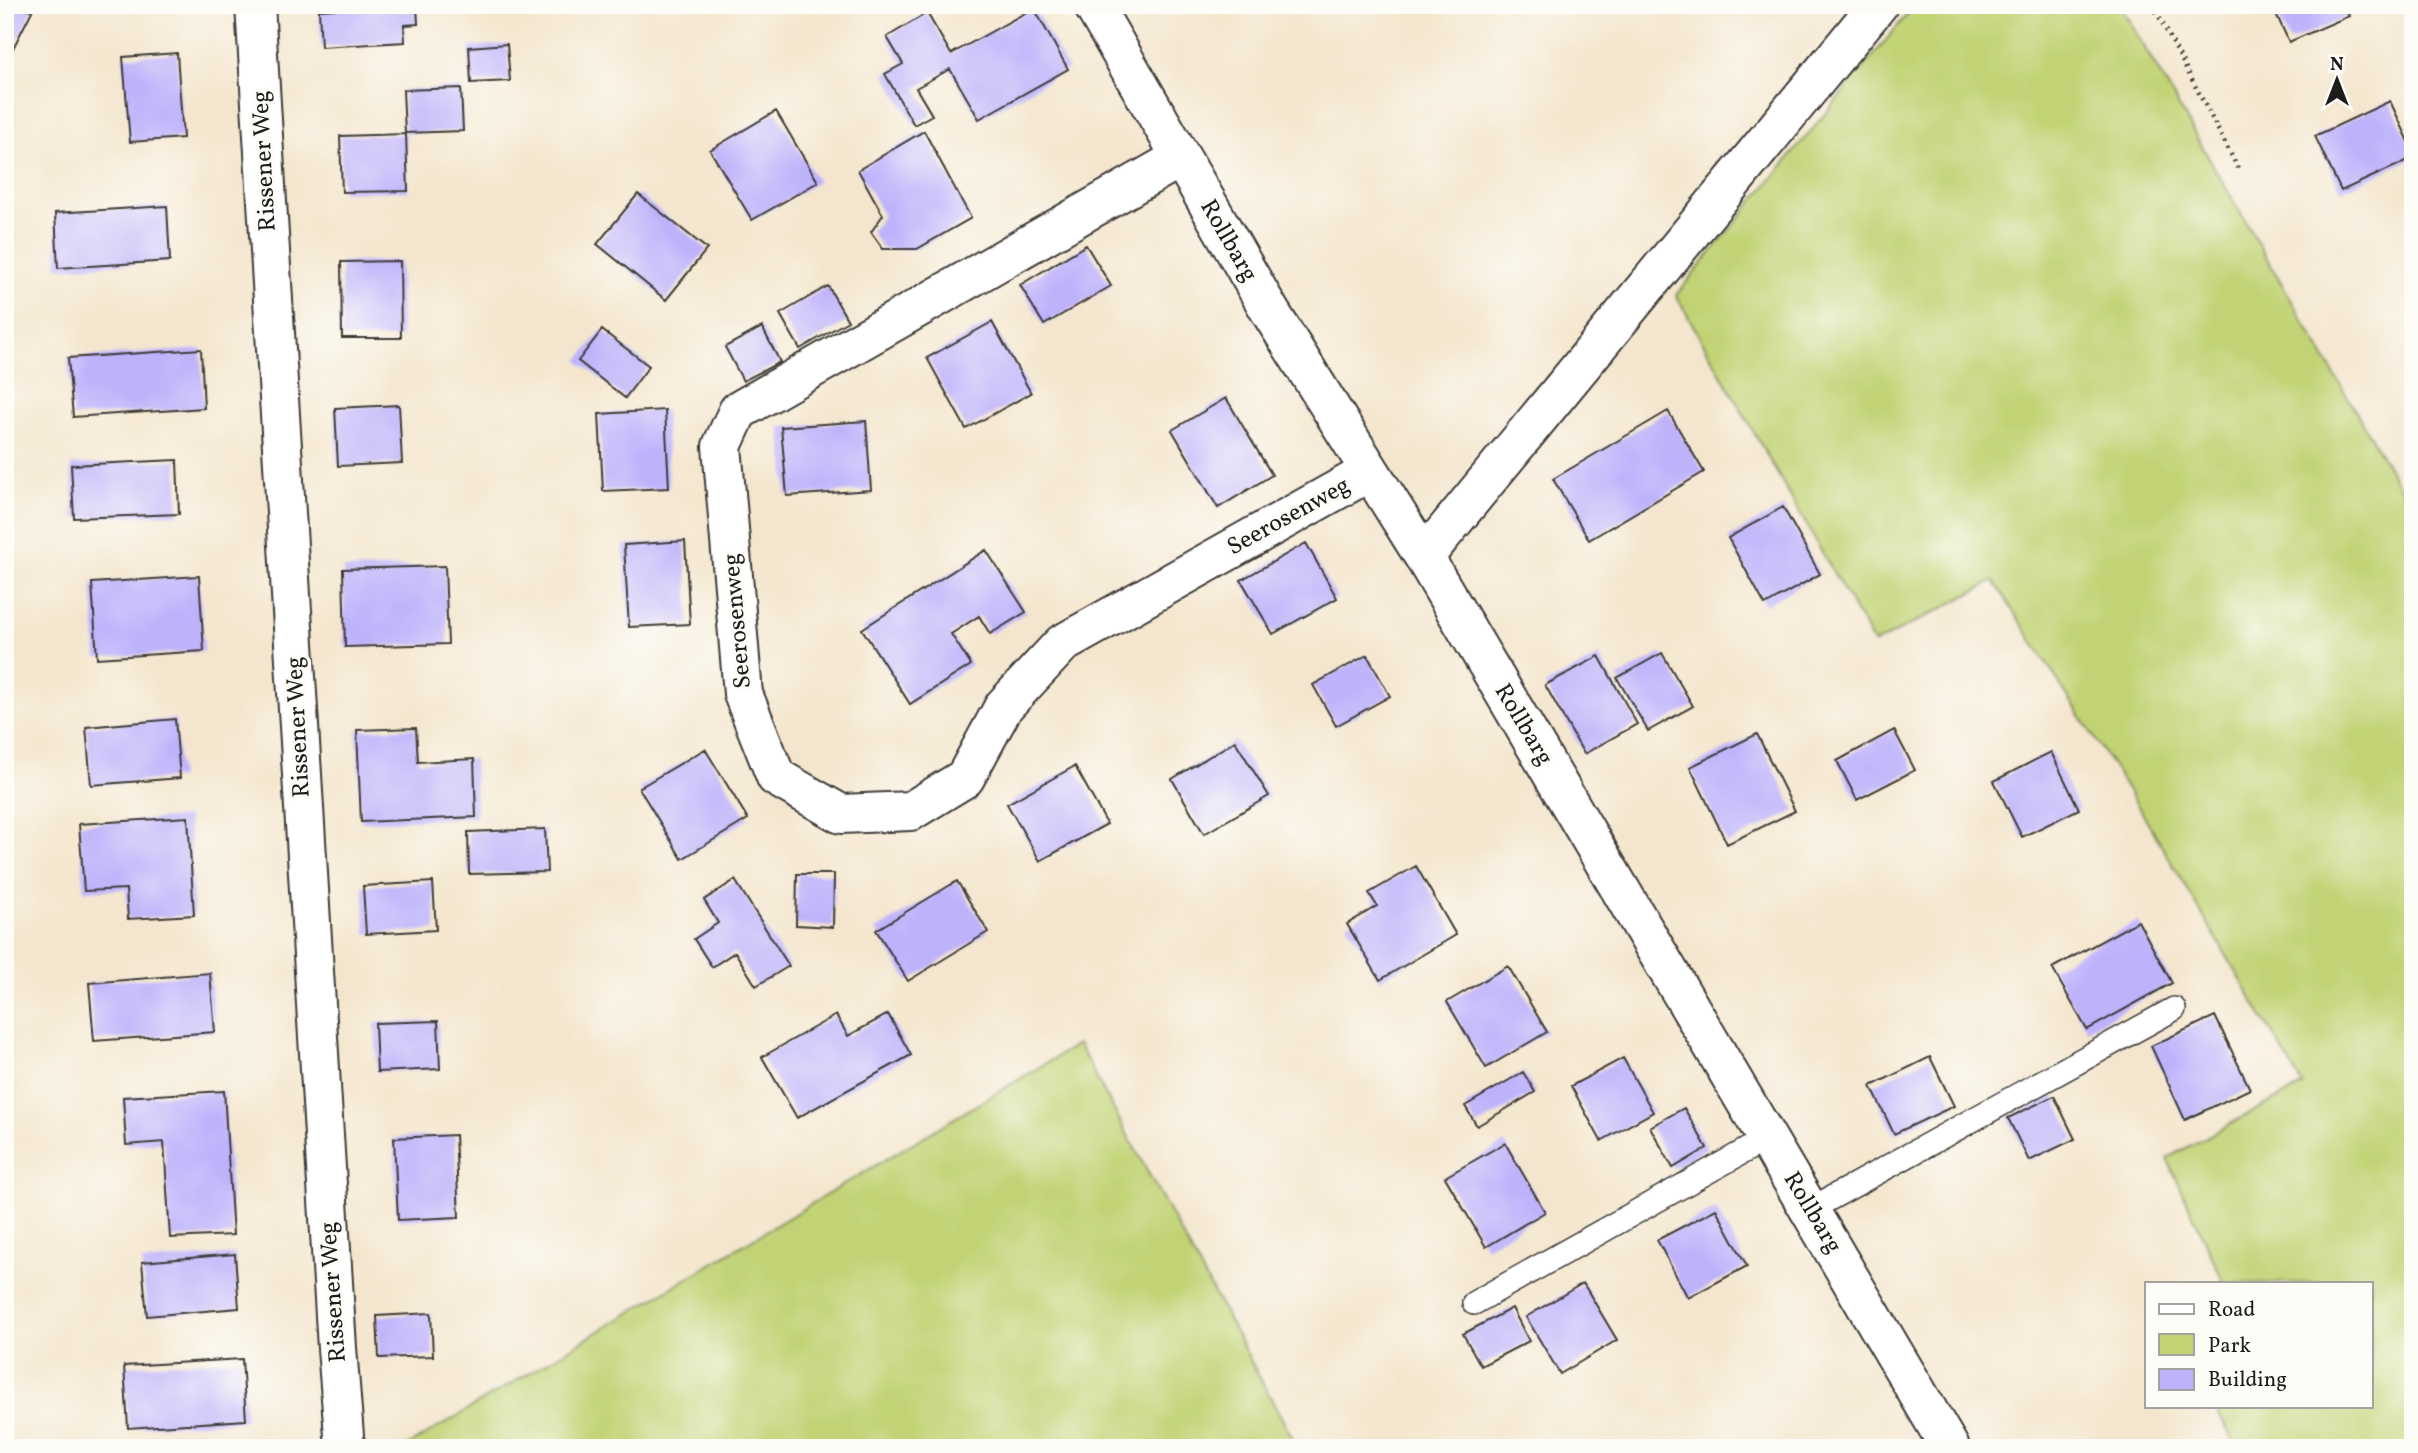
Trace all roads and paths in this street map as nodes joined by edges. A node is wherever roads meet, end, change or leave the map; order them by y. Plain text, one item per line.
1 (255, 5) edge
2 (1093, 5) edge
3 (1878, 5) edge
4 (2153, 5) edge
5 (1180, 158) junction
6 (2238, 168) dead end
7 (1369, 472) junction
8 (1424, 557) junction
9 (2174, 1009) dead end
10 (1766, 1139) junction
11 (1811, 1209) junction
12 (1474, 1303) dead end
13 (345, 1448) edge
14 (1950, 1448) edge

1 - 13 street, Rissener Weg
2 - 5 street, Rollbarg
3 - 8 street
4 - 6 path
5 - 7 street, Rollbarg
5 - 7 street, Seerosenweg
7 - 8 street, Rollbarg
8 - 10 street, Rollbarg
9 - 11 lane
10 - 11 street, Rollbarg
10 - 12 lane
11 - 14 street, Rollbarg

